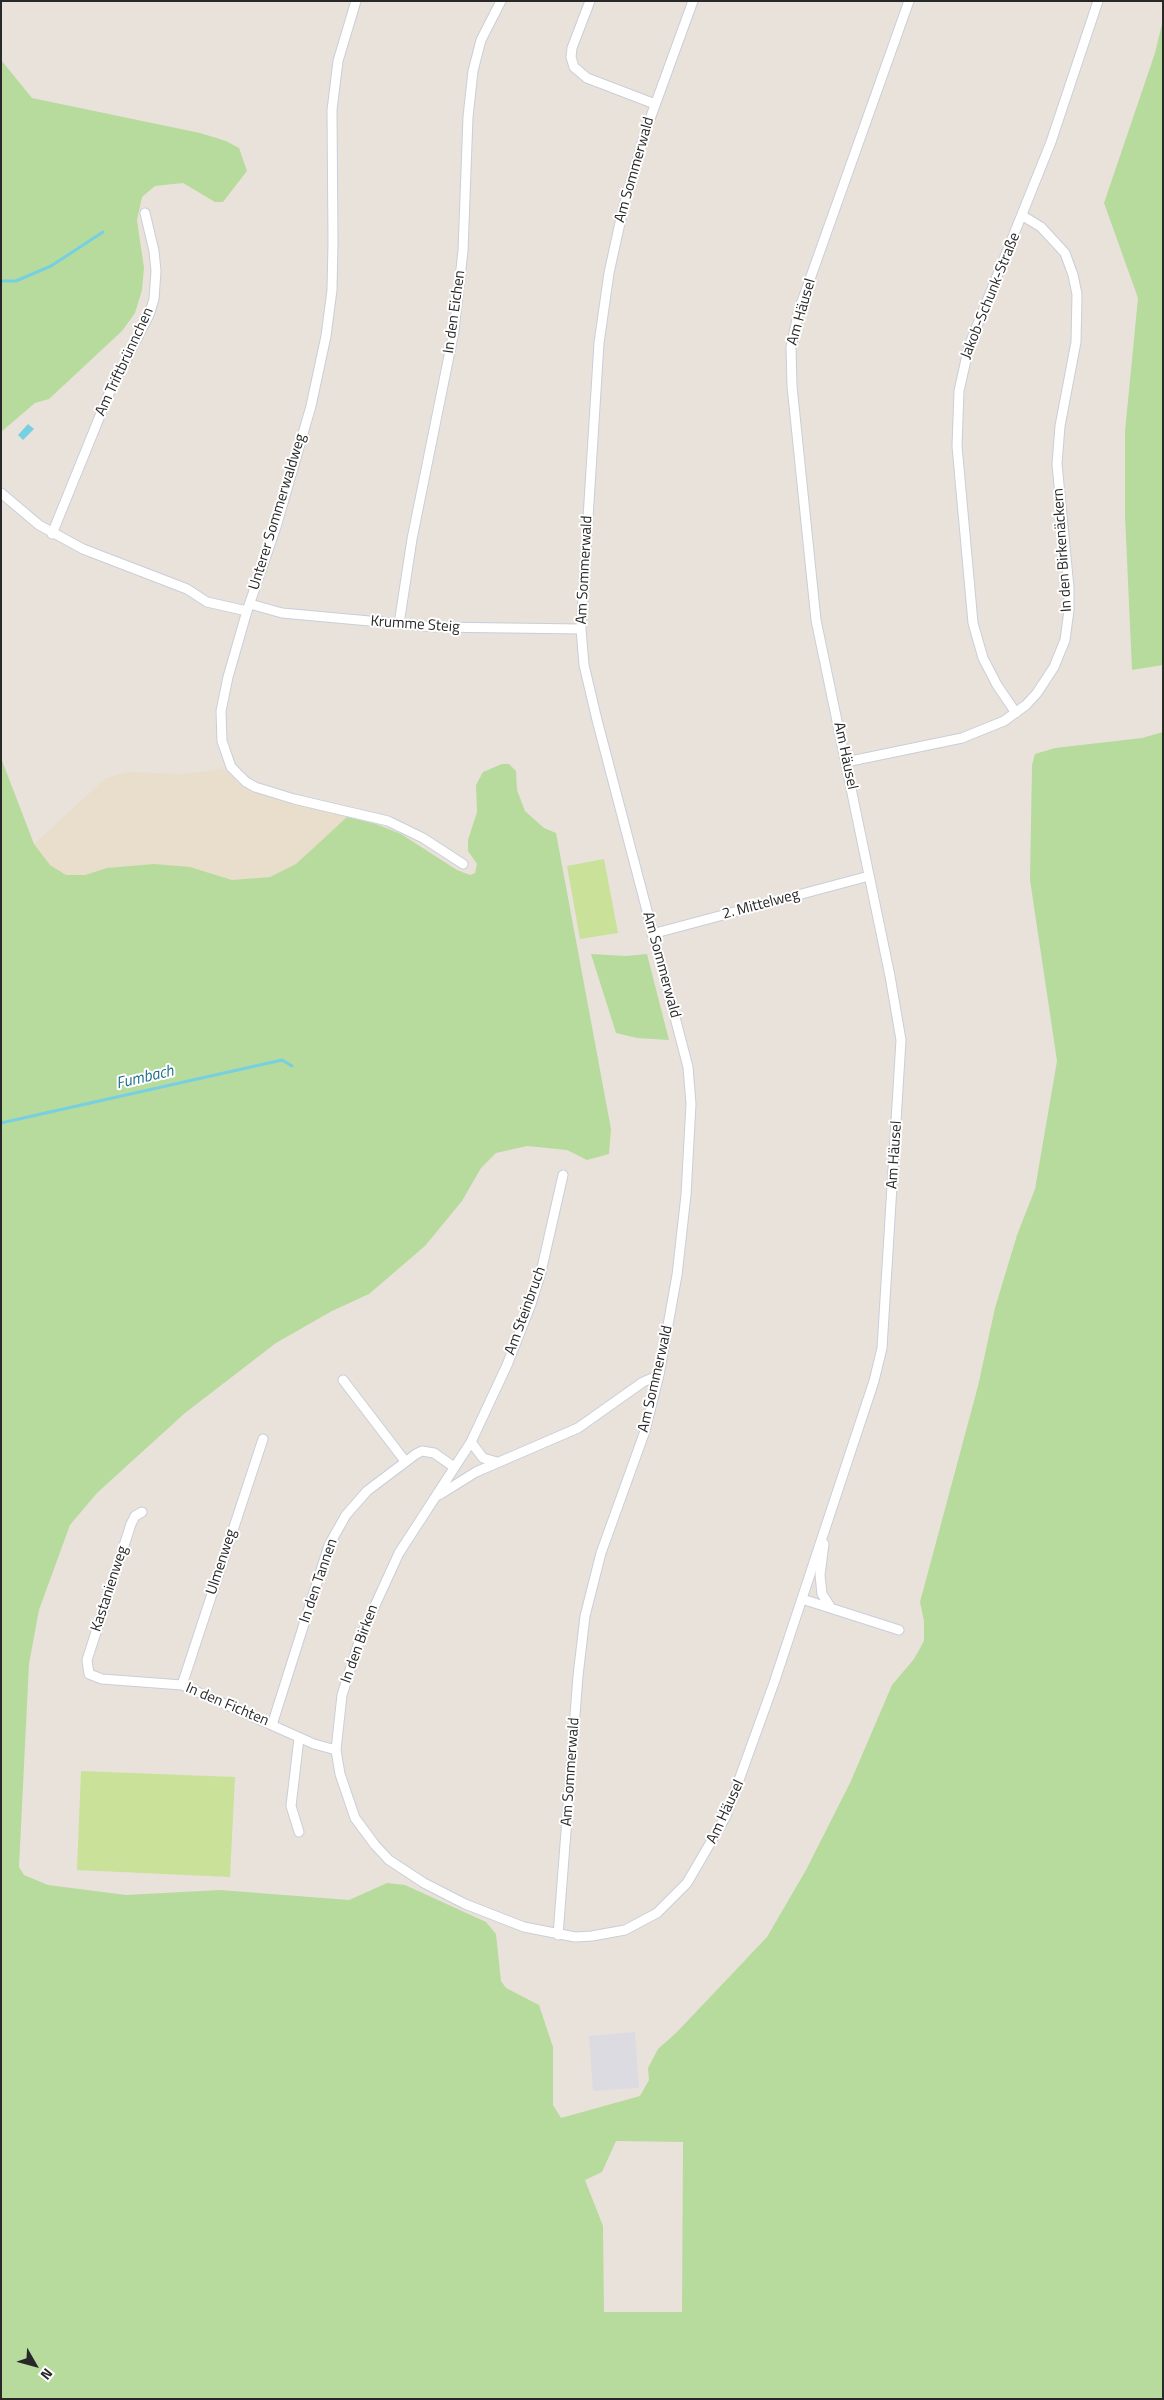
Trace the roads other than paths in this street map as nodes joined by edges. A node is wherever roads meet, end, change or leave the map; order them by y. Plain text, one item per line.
1 (356, 1) edge
2 (501, 1) edge
3 (590, 1) edge
4 (693, 1) edge
5 (909, 1) edge
6 (1098, 1) edge
7 (655, 104) junction
8 (145, 213) dead end
9 (1023, 216) junction
10 (1, 492) edge
11 (52, 534) junction
12 (248, 608) junction
13 (399, 624) junction
14 (581, 629) junction
15 (1016, 713) junction
16 (846, 762) junction
17 (464, 864) dead end
18 (869, 876) junction
19 (652, 934) junction
20 (563, 1174) dead end
21 (659, 1375) junction
22 (343, 1380) dead end
23 (262, 1438) dead end
24 (471, 1442) junction
25 (405, 1461) junction
26 (498, 1462) junction
27 (454, 1467) junction
28 (433, 1499) junction
29 (142, 1512) dead end
30 (828, 1520) junction
31 (802, 1599) junction
32 (831, 1608) junction
33 (899, 1630) dead end
34 (86, 1670) joint
35 (182, 1685) junction
36 (272, 1725) junction
37 (299, 1738) junction
38 (336, 1750) junction
39 (299, 1832) dead end
40 (558, 1935) junction

1 - 12 street, Unterer Sommerwaldweg
2 - 13 street, In den Eichen
3 - 7 street
4 - 7 street, Am Sommerwald
5 - 16 street, Am Häusel
6 - 9 street, Jakob-Schunk-Straße
7 - 14 street, Am Sommerwald
8 - 11 street, Am Triftbrünnchen
9 - 15 street, Jakob-Schunk-Straße
9 - 15 street, In den Birkenäckern
10 - 11 street, Krumme Steig
11 - 12 street, Krumme Steig
12 - 13 street, Krumme Steig
12 - 17 street, Unterer Sommerwaldweg
13 - 14 street, Krumme Steig
14 - 19 street, Am Sommerwald
15 - 16 street, In den Birkenäckern
16 - 18 street, Am Häusel
18 - 19 street, 2. Mittelweg
18 - 30 street, Am Häusel
19 - 21 street, Am Sommerwald
20 - 24 street, Am Steinbruch
21 - 26 street, In den Birken
21 - 40 street, Am Sommerwald
22 - 25 street
23 - 35 street, Ulmenweg
24 - 26 street
24 - 27 street, Am Steinbruch
25 - 27 street, In den Tannen
25 - 36 street, In den Tannen
26 - 28 street, In den Birken
27 - 28 street, Am Steinbruch
28 - 38 street, In den Birken
29 - 34 street, Kastanienweg
30 - 31 street, Am Häusel
30 - 32 street, Am Häusel
31 - 32 street
31 - 40 street, Am Häusel
32 - 33 street
34 - 35 street, In den Fichten
35 - 36 street, In den Fichten
36 - 37 street, In den Fichten
37 - 38 street, In den Fichten
37 - 39 street
38 - 40 street, In den Birken

